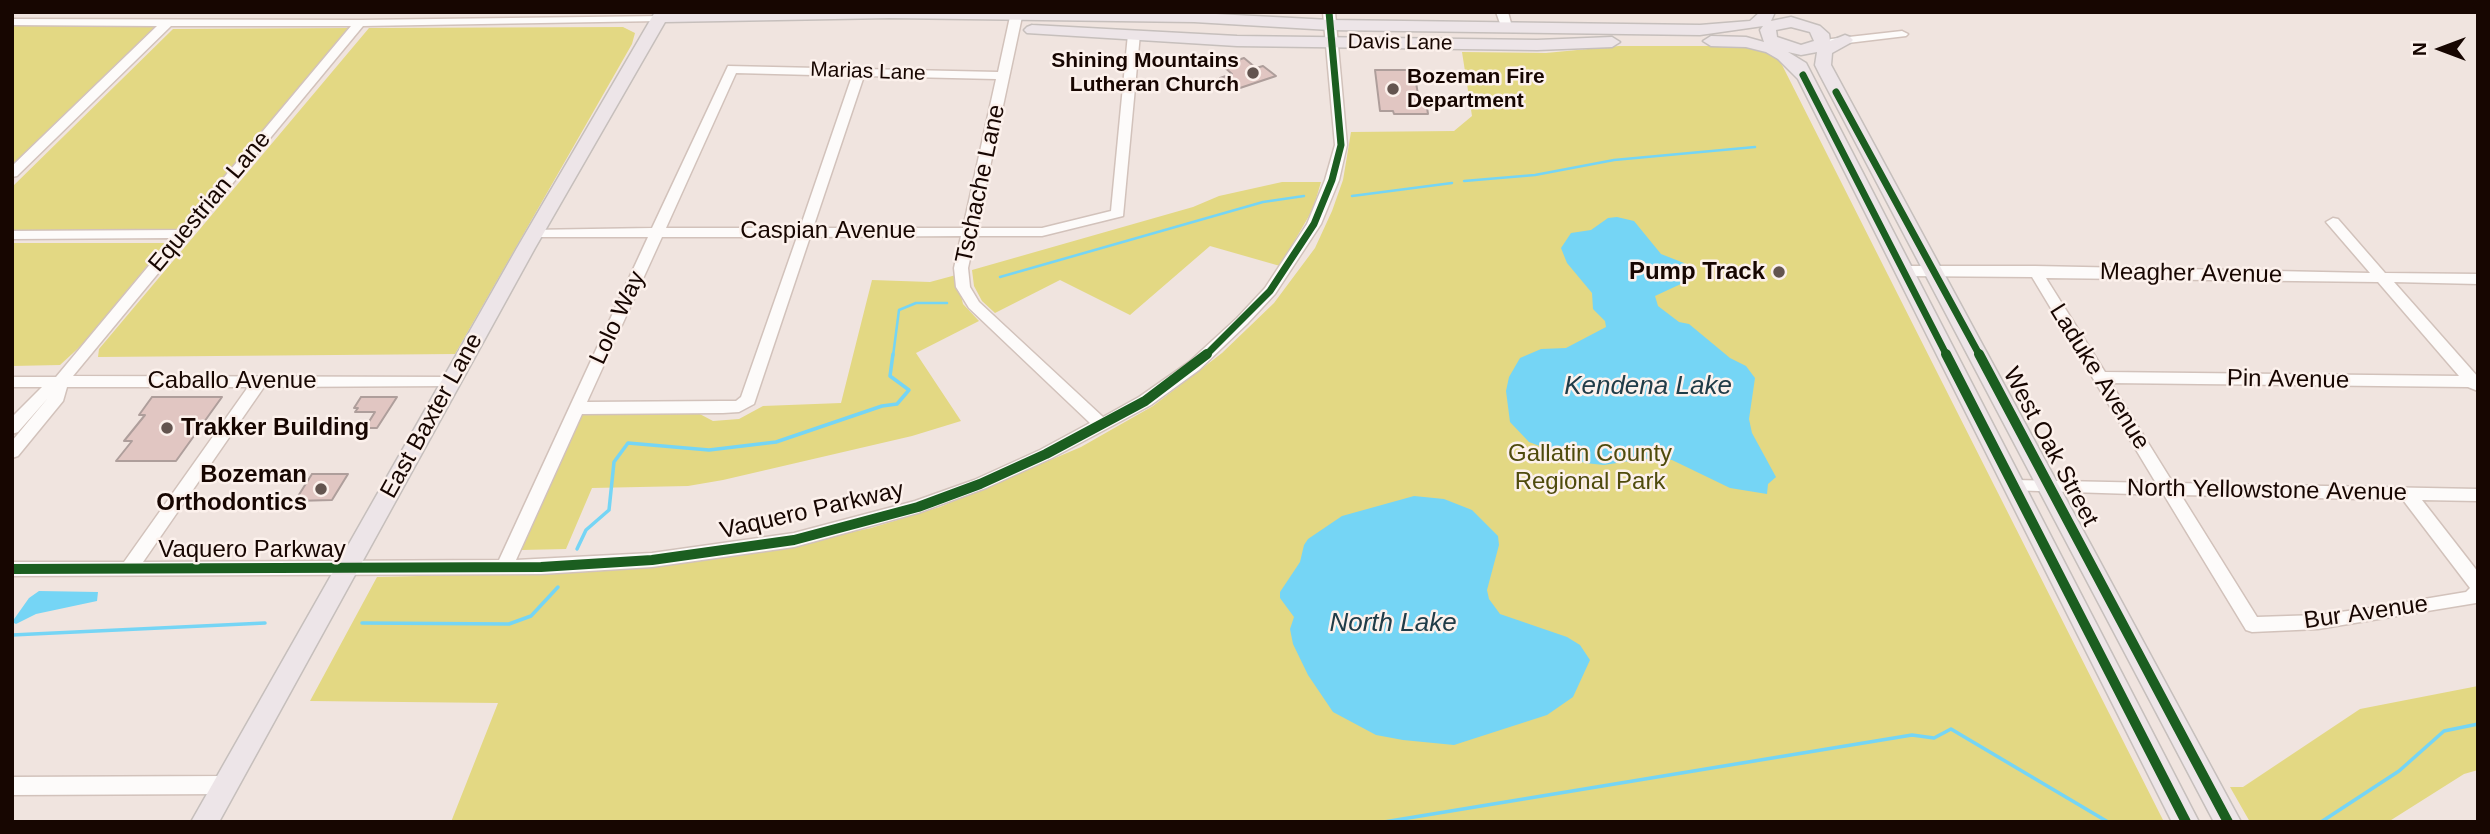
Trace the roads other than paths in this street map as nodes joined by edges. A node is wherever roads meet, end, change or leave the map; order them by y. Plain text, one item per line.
1 (1792, 12) edge
2 (661, 15) edge
3 (1330, 18) edge
4 (1016, 19) edge
5 (1773, 19) edge
6 (1504, 20) edge
7 (12, 22) edge
8 (167, 23) junction
9 (360, 23) junction
10 (1891, 24) dead end
11 (1811, 32) edge
12 (1134, 34) junction
13 (1850, 34) junction
14 (1902, 34) dead end
15 (1704, 36) junction
16 (1332, 42) junction
17 (1779, 45) junction
18 (732, 69) joint
19 (860, 71) junction
20 (1803, 75) junction
21 (1003, 76) junction
22 (1836, 92) junction
23 (12, 173) edge
24 (2333, 222) dead end
25 (971, 230) junction
26 (805, 231) junction
27 (658, 232) junction
28 (535, 233) junction
29 (183, 234) junction
30 (12, 235) edge
31 (1903, 271) junction
32 (1935, 271) junction
33 (2035, 271) junction
34 (2381, 277) junction
35 (2478, 279) edge
36 (2099, 377) junction
37 (260, 381) junction
38 (452, 381) junction
39 (12, 382) edge
40 (60, 382) junction
41 (2476, 384) edge
42 (577, 408) junction
43 (1102, 425) junction
44 (12, 428) edge
45 (12, 452) edge
46 (2014, 486) junction
47 (2049, 487) junction
48 (2168, 489) junction
49 (2407, 493) junction
50 (2478, 495) edge
51 (504, 568) junction
52 (12, 569) edge
53 (128, 569) junction
54 (346, 569) junction
55 (2478, 585) edge
56 (2478, 592) edge
57 (2252, 625) joint
58 (225, 785) junction
59 (14, 789) edge
60 (204, 822) edge
61 (2186, 822) edge
62 (2228, 822) edge

1 - 11 main road
2 - 4 main road, Davis Lane
2 - 9 street, Davis Lane
2 - 28 main road, East Baxter Lane
3 - 4 main road, Davis Lane
3 - 6 main road, Davis Lane
3 - 16 street, Vaquero Parkway
4 - 12 main road, Davis Lane
4 - 21 street, Tschache Lane
5 - 11 main road
5 - 15 main road
5 - 17 main road
6 - 15 main road, Davis Lane
7 - 8 street, Davis Lane
8 - 9 street, Davis Lane
8 - 23 street
9 - 29 street, Equestrian Lane
10 - 13 street
11 - 13 street
11 - 13 main road
11 - 17 main road
11 - 22 main road
12 - 16 main road, Davis Lane
12 - 25 street, Caspian Avenue
13 - 14 street
13 - 22 main road
15 - 16 main road, Davis Lane
15 - 17 main road
15 - 20 main road
16 - 43 street, Vaquero Parkway
17 - 20 main road
18 - 19 street, Marias Lane
18 - 27 street, Lolo Way
19 - 21 street, Marias Lane
19 - 26 street
20 - 31 main road, West Oak Street
21 - 25 street, Tschache Lane
22 - 32 main road, West Oak Street
24 - 34 street
25 - 26 street, Caspian Avenue
25 - 43 street, Tschache Lane
26 - 27 street, Caspian Avenue
26 - 42 street
27 - 28 street, Caspian Avenue
27 - 42 street, Lolo Way
28 - 38 main road, East Baxter Lane
29 - 30 street
29 - 40 street, Equestrian Lane
31 - 32 street, Meagher Avenue
31 - 46 main road, West Oak Street
32 - 33 street, Meagher Avenue
32 - 47 main road, West Oak Street
33 - 34 street, Meagher Avenue
33 - 36 street, Laduke Avenue
34 - 35 street, Meagher Avenue
34 - 41 street
36 - 41 street, Pin Avenue
36 - 48 street, Laduke Avenue
37 - 38 street, Caballo Avenue
37 - 40 street, Caballo Avenue
37 - 53 street
38 - 54 main road, East Baxter Lane
39 - 40 street, Caballo Avenue
40 - 44 street, Equestrian Lane
40 - 45 street, Equestrian Lane
42 - 51 street, Lolo Way
43 - 51 street, Vaquero Parkway
46 - 47 street, North Yellowstone Avenue
46 - 61 main road, West Oak Street
47 - 48 street, North Yellowstone Avenue
47 - 62 main road, West Oak Street
48 - 49 street, North Yellowstone Avenue
48 - 57 street, Laduke Avenue
49 - 50 street, North Yellowstone Avenue
49 - 55 street
51 - 54 street, Vaquero Parkway
52 - 53 street, Vaquero Parkway
53 - 54 street, Vaquero Parkway
54 - 58 main road, East Baxter Lane
56 - 57 street, Bur Avenue
58 - 59 street
58 - 60 main road, East Baxter Lane

